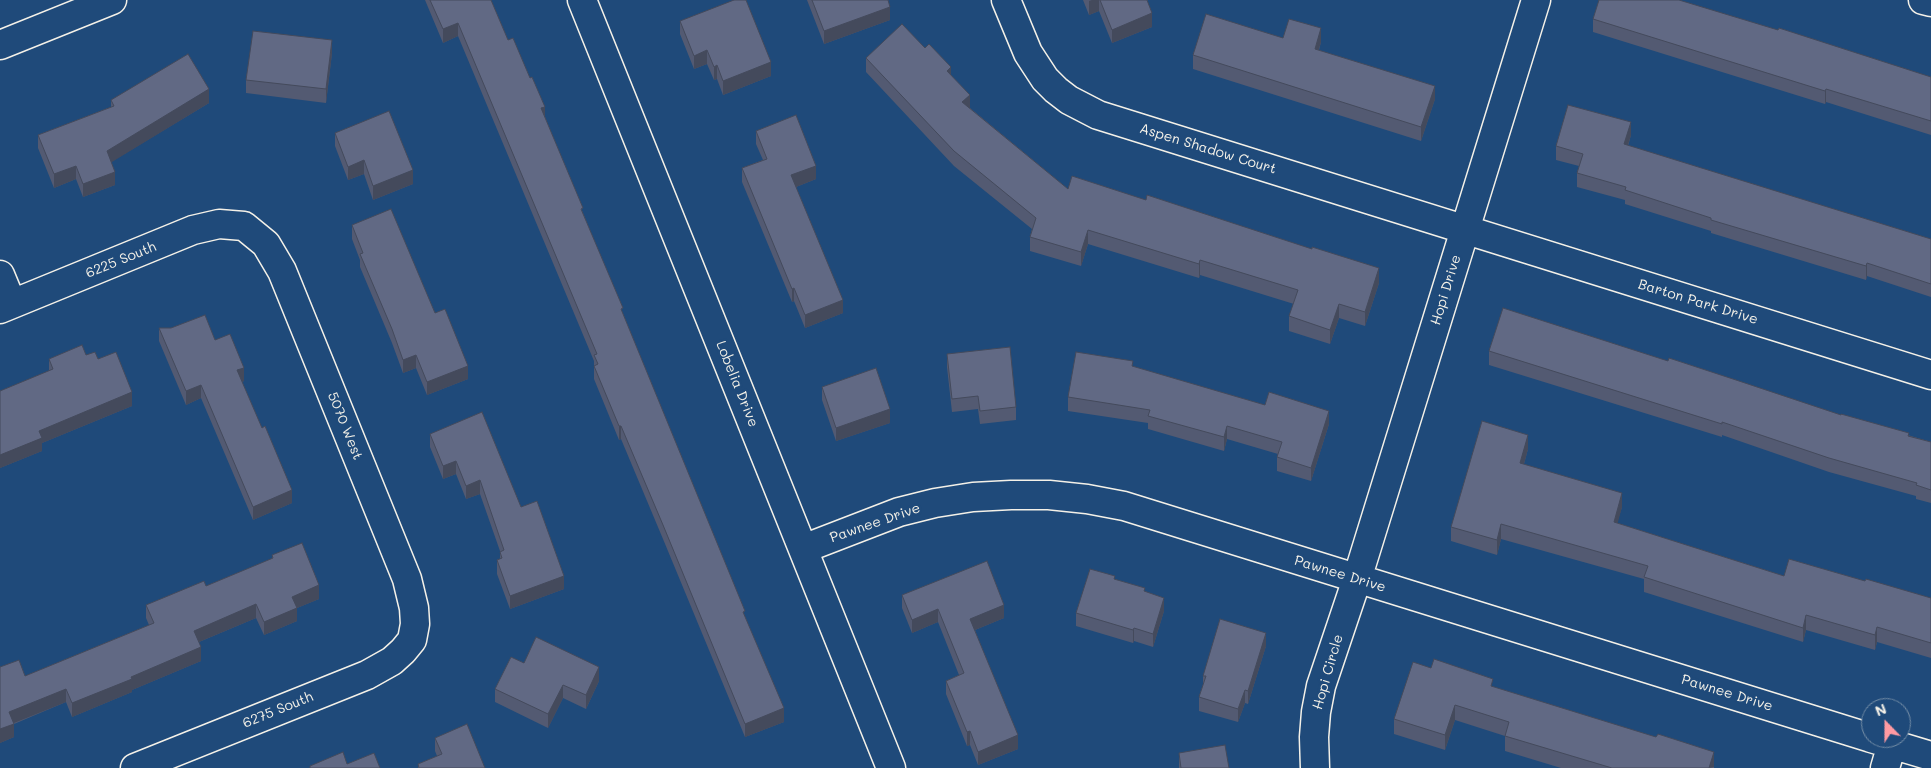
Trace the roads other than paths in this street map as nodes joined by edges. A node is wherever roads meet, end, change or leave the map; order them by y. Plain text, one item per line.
1 (112, 0) edge
2 (582, 0) edge
3 (1006, 0) edge
4 (1536, 0) edge
5 (1923, 0) edge
6 (1931, 2) edge
7 (0, 45) edge
8 (244, 226) joint
9 (1465, 229) junction
10 (0, 275) edge
11 (6, 307) edge
12 (1931, 375) edge
13 (803, 549) junction
14 (1357, 579) junction
15 (412, 640) joint
16 (1861, 741) edge
17 (1886, 748) edge
18 (1931, 756) edge
19 (135, 768) edge
20 (891, 768) edge
21 (1315, 768) edge

1 - 7 street
2 - 13 street, Lobelia Drive
3 - 9 street, Aspen Shadow Court
4 - 9 street, Hopi Drive
5 - 6 street
8 - 11 street, 6225 South
8 - 15 street, 5070 West
9 - 12 street, Barton Park Drive
9 - 14 street, Hopi Drive
10 - 11 street
13 - 14 street, Pawnee Drive
13 - 20 street, Lobelia Drive
14 - 16 street, Pawnee Drive
14 - 21 street, Hopi Circle
15 - 19 street, 6275 South
17 - 18 street, Pawnee Drive

